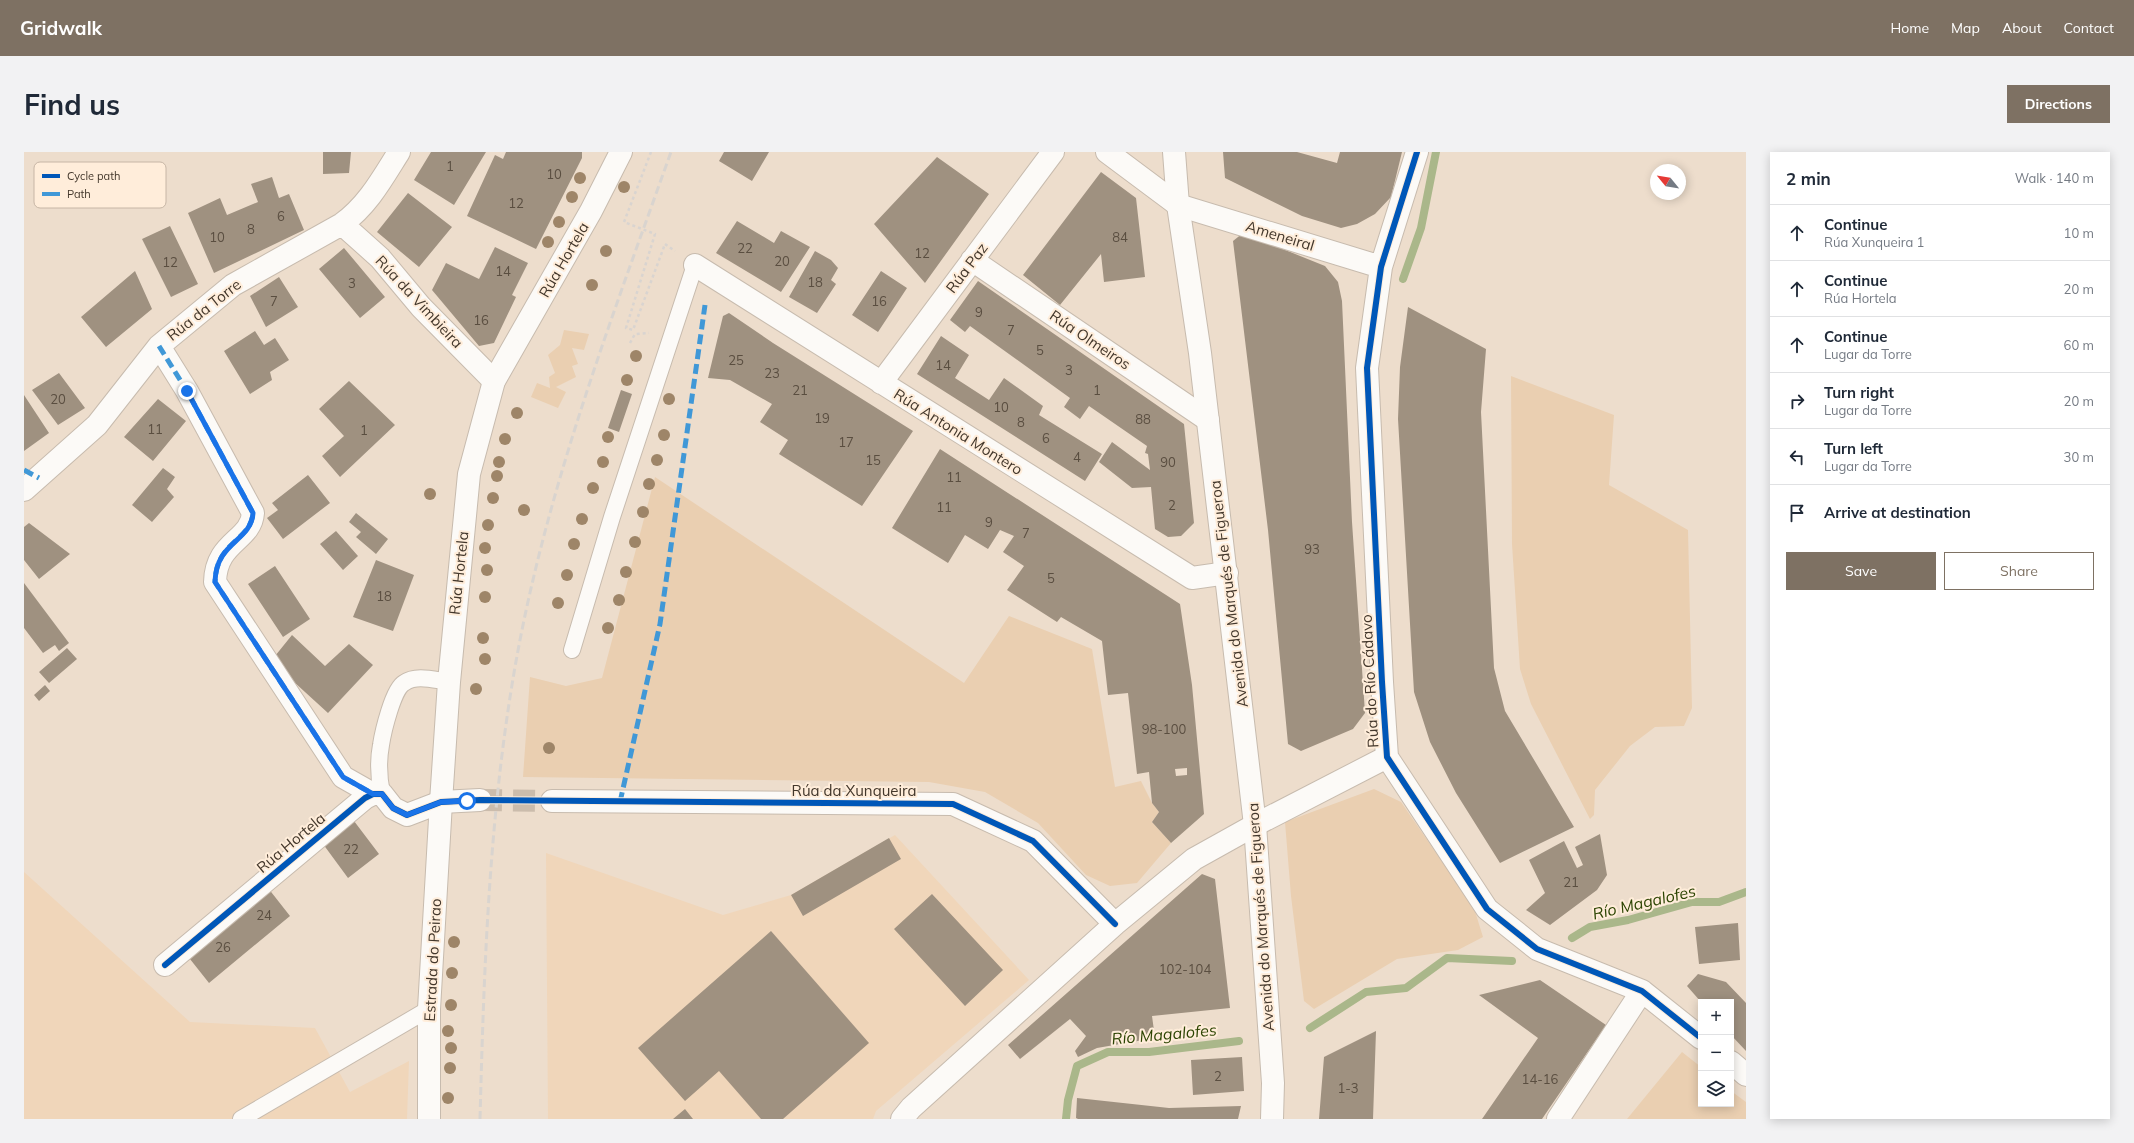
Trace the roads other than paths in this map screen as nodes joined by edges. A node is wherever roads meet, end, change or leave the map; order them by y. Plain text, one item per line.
1 (400, 152) edge
2 (621, 152) edge
3 (1053, 152) edge
4 (1107, 152) edge
5 (1174, 152) edge
6 (1417, 152) edge
7 (1178, 205) junction
8 (342, 224) junction
9 (972, 260) junction
10 (695, 265) joint
11 (1381, 267) junction
12 (159, 346) junction
13 (494, 381) junction
14 (881, 383) junction
15 (1208, 420) junction
16 (29, 480) edge
17 (1227, 573) junction
18 (572, 650) dead end
19 (449, 682) junction
20 (1388, 757) junction
21 (377, 794) junction
22 (480, 800) tunnel mouth
23 (552, 801) tunnel mouth
24 (441, 802) junction
25 (1255, 825) junction
26 (1114, 924) junction
27 (165, 965) dead end
28 (1642, 991) junction
29 (429, 1009) junction
30 (1698, 1036) edge
31 (1734, 1065) edge
32 (1746, 1076) edge
33 (241, 1119) edge
34 (429, 1119) edge
35 (902, 1119) edge
36 (1272, 1119) edge
37 (1558, 1119) edge

1 - 8 street, Rúa da Torre
2 - 13 street, Rúa Hortela
3 - 9 street, Rúa Paz
4 - 7 street, Ameneiral
5 - 7 street, Avenida do Marqués de Figueroa
6 - 11 street, Rúa do Río Cádavo
7 - 11 street, Ameneiral
7 - 15 street, Avenida do Marqués de Figueroa
8 - 12 street, Rúa da Torre
8 - 13 street, Rúa da Vimbieira
9 - 14 street, Rúa Paz
9 - 15 street, Rúa Olmeiros
10 - 14 street, Rúa Antonia Montero
10 - 18 lane
11 - 20 street, Rúa do Río Cádavo
12 - 16 street, Rúa da Torre
12 - 21 street
13 - 19 street, Rúa Hortela
14 - 17 street, Rúa Antonia Montero
15 - 17 street, Avenida do Marqués de Figueroa
17 - 25 street, Avenida do Marqués de Figueroa
19 - 21 lane
19 - 24 street, Rúa Hortela
20 - 25 street
20 - 28 street, Rúa do Río Cádavo
21 - 24 street
21 - 27 street, Rúa Hortela
22 - 24 street
23 - 26 street, Rúa da Xunqueira
24 - 29 street, Estrada do Peirao
25 - 26 street
25 - 36 street, Avenida do Marqués de Figueroa
26 - 35 street
28 - 30 street, Rúa do Río Cádavo
28 - 37 street
29 - 33 lane
29 - 34 street, Estrada do Peirao
31 - 32 street

